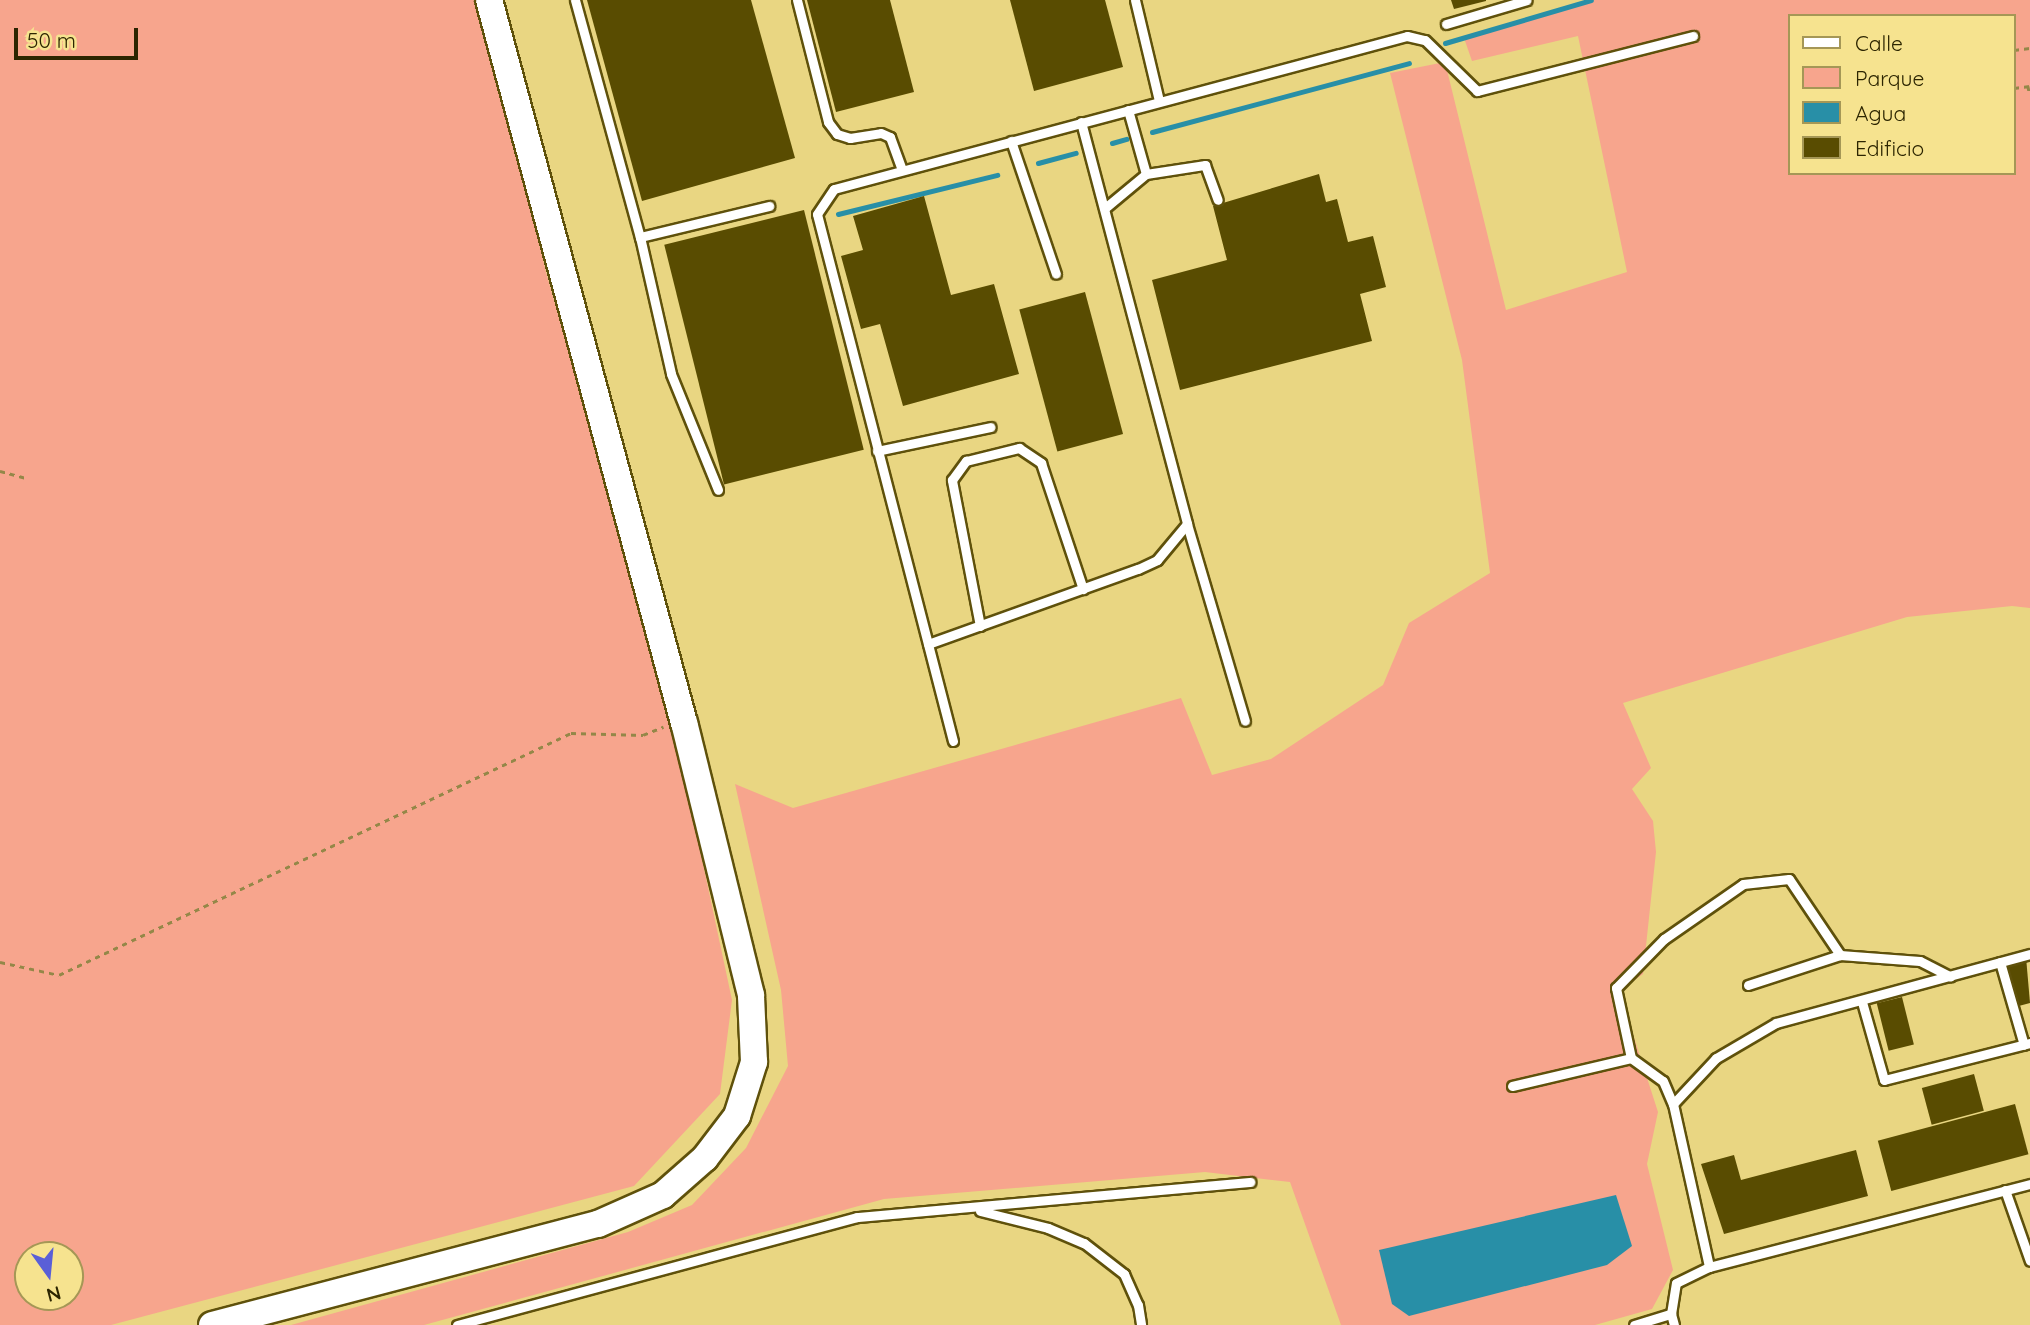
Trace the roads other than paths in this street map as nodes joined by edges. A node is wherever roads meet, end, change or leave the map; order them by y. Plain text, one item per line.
1 (489, 0) edge
2 (575, 0) edge
3 (797, 0) edge
4 (1135, 0) edge
5 (1527, 0) edge
6 (1446, 24) dead end
7 (1693, 36) dead end
8 (1159, 102) junction
9 (1128, 110) junction
10 (1081, 122) junction
11 (1011, 141) junction
12 (902, 170) junction
13 (1146, 174) junction
14 (1218, 200) dead end
15 (769, 206) dead end
16 (1105, 208) junction
17 (640, 237) junction
18 (1056, 274) dead end
19 (991, 427) dead end
20 (877, 451) junction
21 (718, 490) dead end
22 (1187, 524) junction
23 (1083, 589) junction
24 (980, 626) junction
25 (928, 645) junction
26 (1245, 721) dead end
27 (953, 741) dead end
28 (2030, 954) edge
29 (1840, 955) junction
30 (2000, 962) junction
31 (1950, 976) junction
32 (1748, 985) dead end
33 (1862, 1002) junction
34 (2027, 1044) edge
35 (1631, 1058) junction
36 (1512, 1086) dead end
37 (1674, 1104) junction
38 (1250, 1182) dead end
39 (2030, 1184) edge
40 (2005, 1190) junction
41 (968, 1209) junction
42 (2030, 1261) edge
43 (1709, 1267) junction
44 (1671, 1314) junction
45 (212, 1325) edge
46 (457, 1325) edge
47 (1141, 1325) edge
48 (1633, 1325) edge
49 (1674, 1325) edge

1 - 45 street
2 - 17 lane
3 - 12 lane
4 - 8 lane
5 - 6 lane
7 - 8 lane
8 - 9 lane
9 - 10 lane
9 - 13 lane
10 - 11 lane
10 - 16 lane
11 - 12 lane
11 - 18 lane
12 - 20 lane
13 - 14 lane
13 - 16 lane
15 - 17 lane
16 - 22 lane
17 - 21 lane
19 - 20 lane
20 - 25 lane
22 - 23 lane
22 - 26 lane
23 - 24 lane
23 - 24 lane
24 - 25 lane
25 - 27 lane
28 - 30 lane
29 - 31 lane
29 - 32 lane
29 - 35 lane
30 - 31 lane
30 - 34 lane
31 - 33 lane
33 - 34 lane
33 - 37 lane
35 - 36 lane
35 - 37 lane
37 - 43 lane
38 - 41 lane
39 - 40 lane
40 - 42 lane
40 - 43 lane
41 - 46 lane
41 - 47 lane
43 - 44 lane
44 - 48 lane
44 - 49 lane

